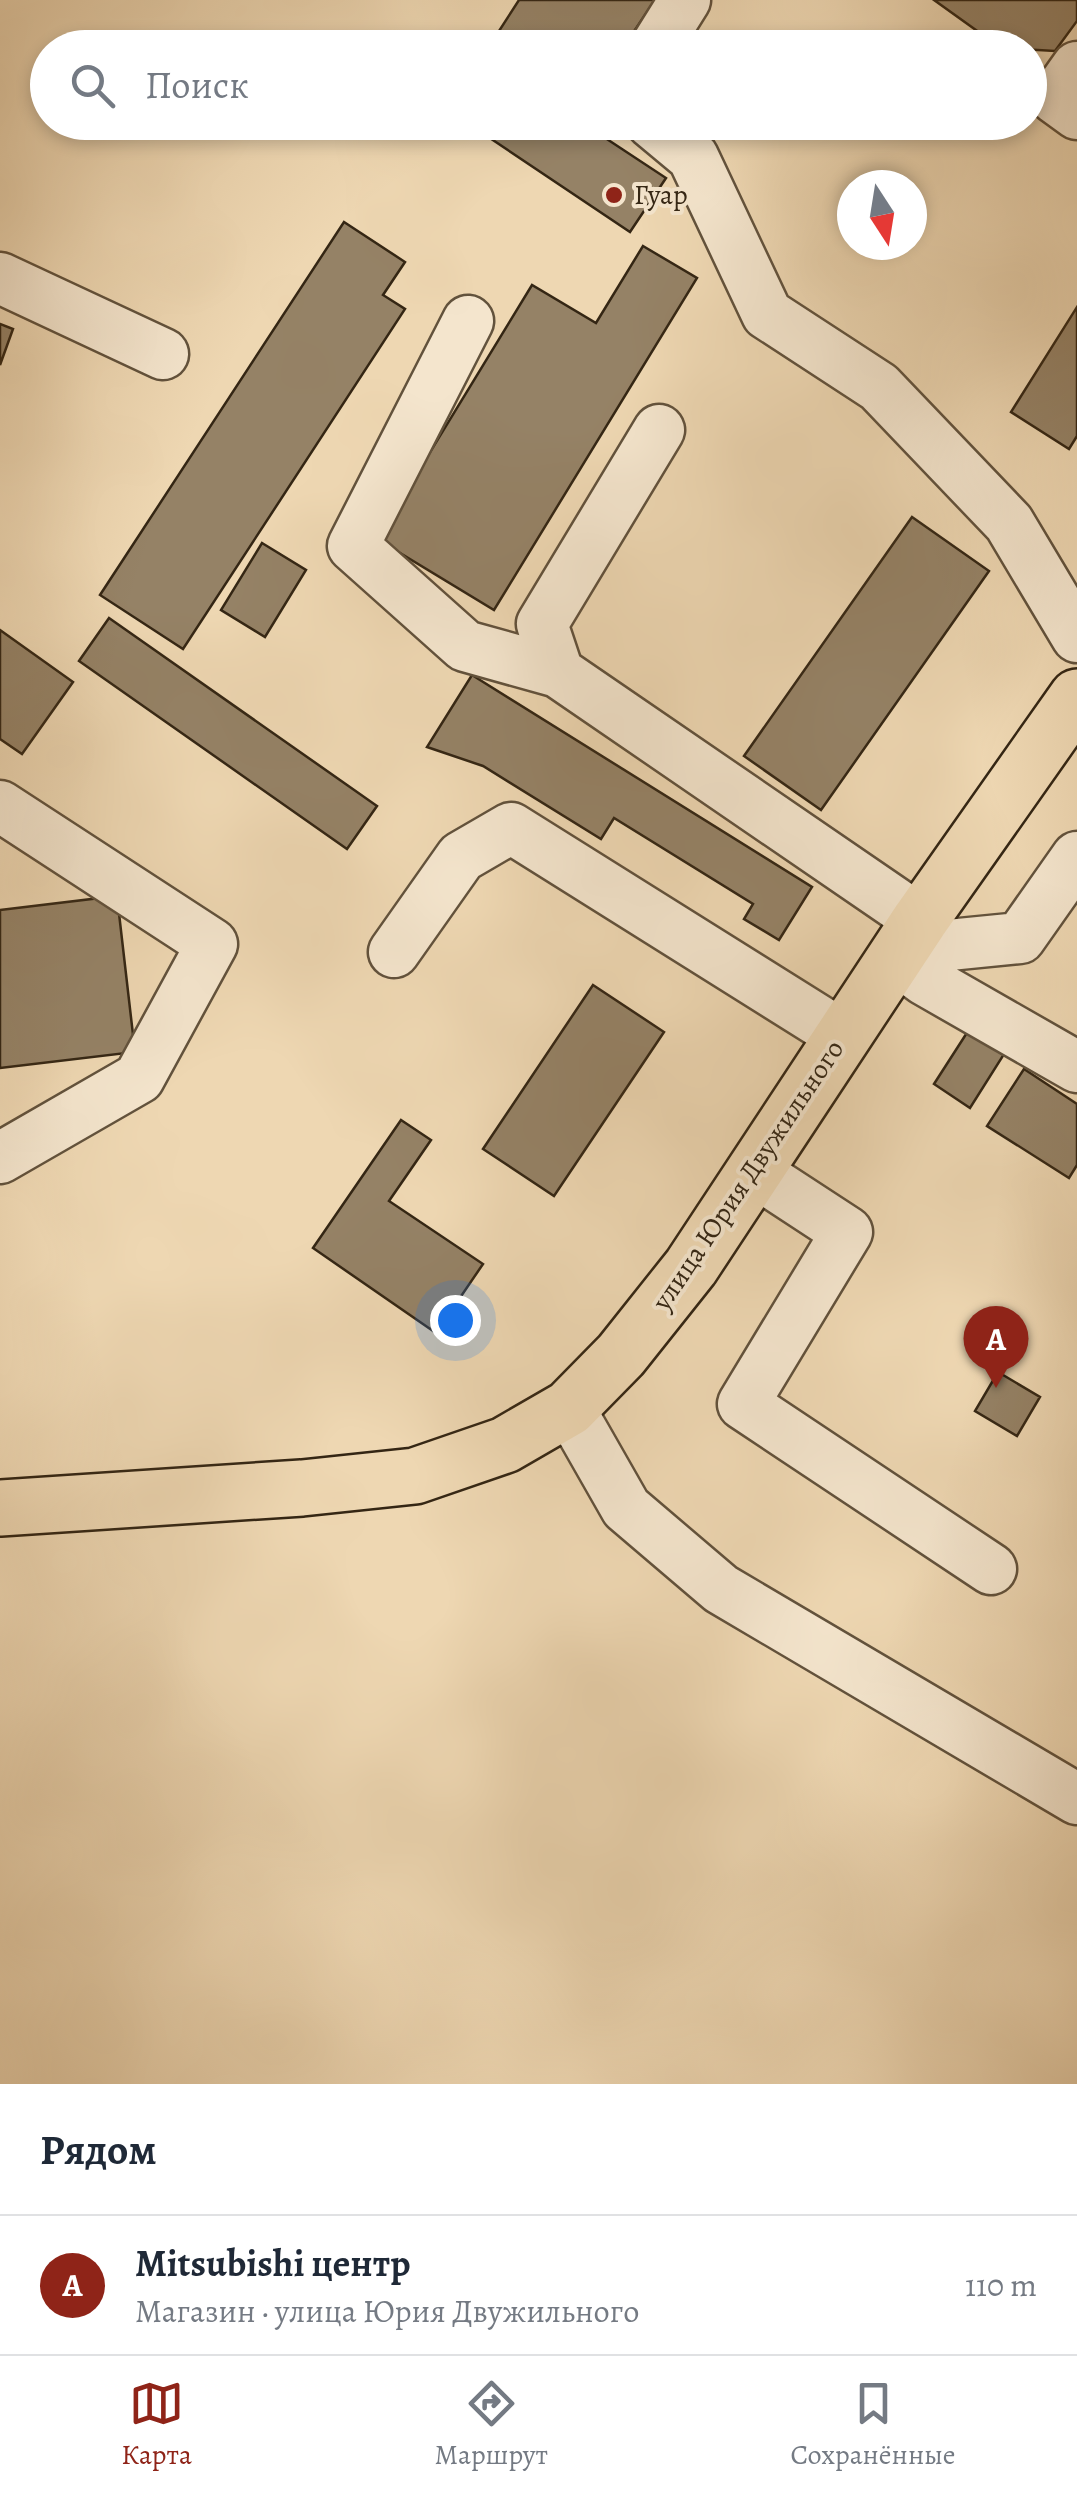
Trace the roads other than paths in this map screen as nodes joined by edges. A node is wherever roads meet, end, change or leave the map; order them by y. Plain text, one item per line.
1 (685, 0) edge
2 (666, 30) edge
3 (1077, 67) edge
4 (1077, 114) edge
5 (673, 140) edge
6 (0, 278) edge
7 (468, 321) dead end
8 (163, 354) dead end
9 (659, 430) dead end
10 (1077, 637) edge
11 (558, 672) junction
12 (1077, 697) edge
13 (1077, 762) edge
14 (0, 806) edge
15 (1077, 857) edge
16 (922, 951) junction
17 (394, 952) dead end
18 (843, 1036) junction
19 (1077, 1067) edge
20 (0, 1158) edge
21 (774, 1185) junction
22 (575, 1419) junction
23 (0, 1508) edge
24 (0, 1534) edge
25 (991, 1569) dead end
26 (1077, 1800) edge

1 - 2 lane
3 - 4 lane
5 - 10 lane
6 - 8 lane
7 - 11 lane
9 - 11 lane
11 - 16 lane
12 - 16 main road, улица Юрия Двужильного
13 - 16 main road, улица Юрия Двужильного
14 - 20 lane
15 - 16 lane
16 - 18 main road, улица Юрия Двужильного
16 - 19 lane
16 - 21 main road, улица Юрия Двужильного
17 - 18 lane
18 - 22 main road, улица Юрия Двужильного
21 - 22 main road, улица Юрия Двужильного
21 - 25 lane
22 - 23 main road, улица Юрия Двужильного
22 - 24 main road, улица Юрия Двужильного
22 - 26 lane

